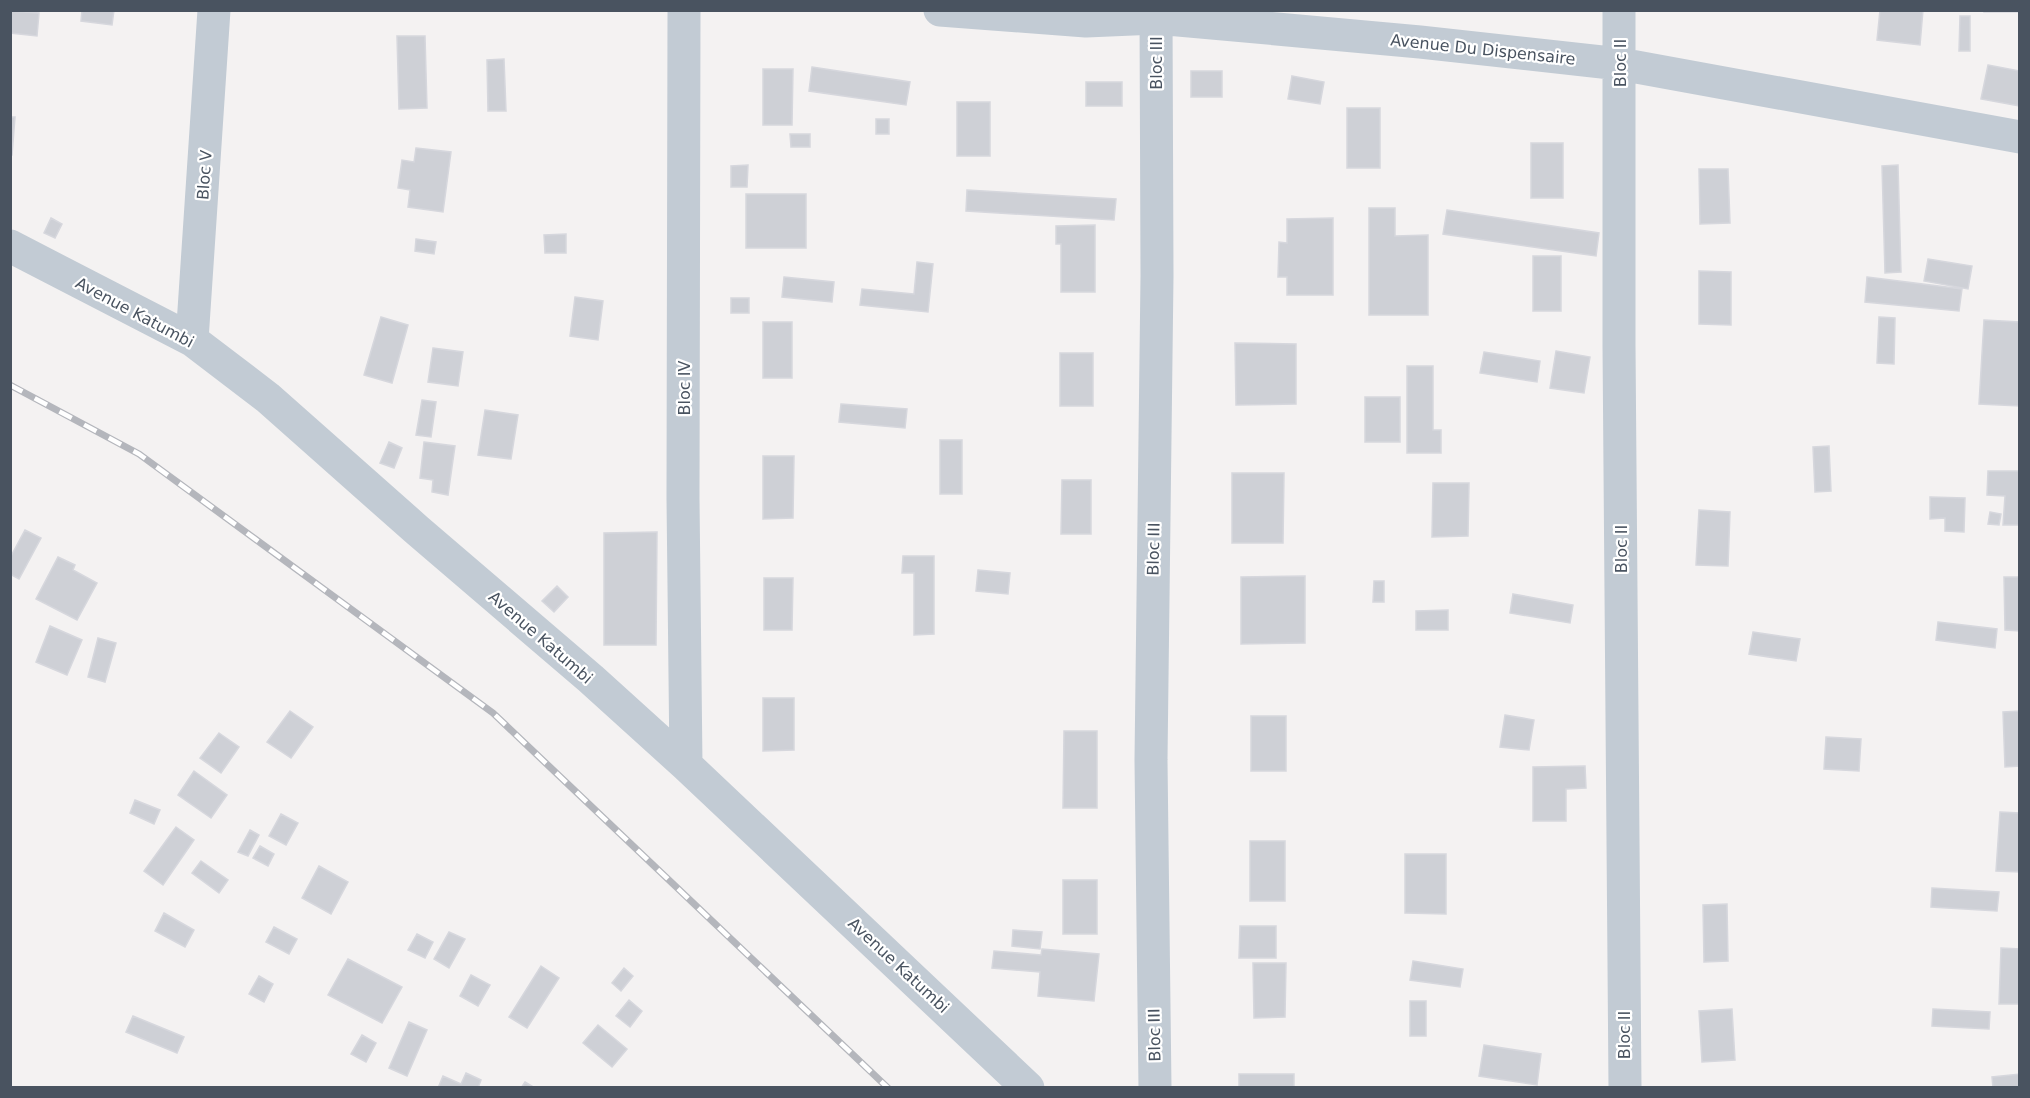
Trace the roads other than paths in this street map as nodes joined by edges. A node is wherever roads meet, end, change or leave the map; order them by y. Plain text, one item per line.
1 (214, 10) edge
2 (684, 10) edge
3 (940, 10) edge
4 (1619, 10) edge
5 (1156, 14) edge
6 (1620, 64) junction
7 (2019, 137) edge
8 (10, 246) edge
9 (192, 340) junction
10 (686, 765) junction
11 (1028, 1088) edge
12 (1155, 1088) edge
13 (1624, 1088) edge

1 - 9 street, Bloc V
2 - 10 street, Bloc IV
3 - 5 street, Avenue Du Dispensaire
4 - 6 street, Bloc II
5 - 6 street, Avenue Du Dispensaire
5 - 12 street, Bloc III
6 - 7 street, Avenue Du Dispensaire
6 - 13 street, Bloc II
8 - 9 street, Avenue Katumbi
9 - 10 street, Avenue Katumbi
10 - 11 street, Avenue Katumbi

